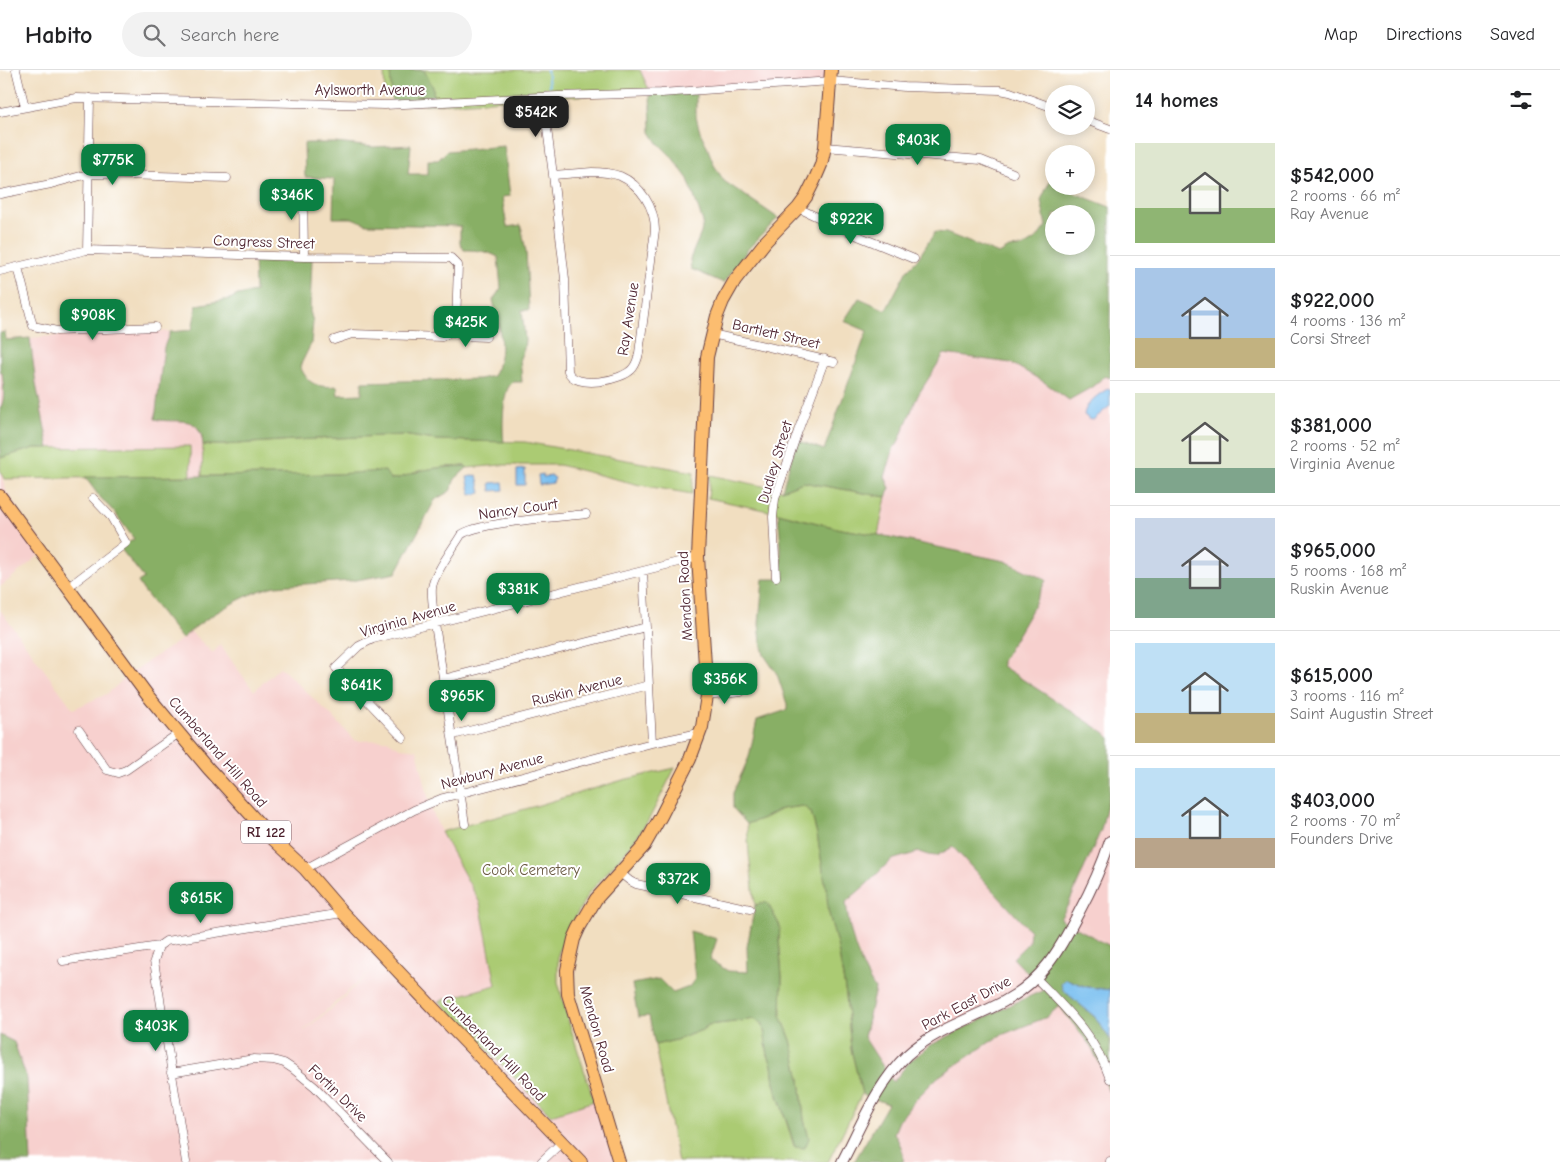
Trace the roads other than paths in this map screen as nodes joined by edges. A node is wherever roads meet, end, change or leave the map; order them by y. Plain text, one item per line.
1 (16, 70) edge
2 (831, 76) edge
3 (543, 97) junction
4 (90, 98) junction
5 (1045, 105) edge
6 (25, 107) junction
7 (0, 112) edge
8 (1095, 123) edge
9 (1110, 129) edge
10 (825, 147) junction
11 (1013, 173) dead end
12 (88, 174) junction
13 (552, 176) junction
14 (227, 178) dead end
15 (302, 184) dead end
16 (0, 194) edge
17 (798, 208) junction
18 (87, 250) junction
19 (304, 257) junction
20 (914, 259) dead end
21 (18, 267) junction
22 (0, 271) edge
23 (155, 327) dead end
24 (452, 332) junction
25 (712, 334) junction
26 (486, 337) dead end
27 (334, 340) dead end
28 (825, 359) junction
29 (834, 362) dead end
30 (0, 496) edge
31 (92, 498) dead end
32 (586, 514) dead end
33 (698, 556) junction
34 (643, 571) junction
35 (776, 576) dead end
36 (67, 588) junction
37 (435, 624) junction
38 (646, 627) junction
39 (443, 679) junction
40 (650, 685) junction
41 (741, 692) dead end
42 (707, 696) junction
43 (79, 730) dead end
44 (699, 733) junction
45 (179, 734) junction
46 (453, 735) junction
47 (403, 738) dead end
48 (652, 743) junction
49 (461, 792) junction
50 (465, 824) dead end
51 (1110, 841) edge
52 (306, 869) junction
53 (619, 872) junction
54 (750, 909) dead end
55 (343, 913) junction
56 (159, 946) junction
57 (64, 961) dead end
58 (1036, 978) junction
59 (171, 1073) junction
60 (1110, 1079) edge
61 (613, 1140) junction
62 (562, 1142) junction
63 (186, 1162) edge
64 (388, 1162) edge
65 (541, 1162) edge
66 (581, 1162) edge
67 (614, 1162) edge
68 (619, 1162) edge
69 (842, 1162) edge

1 - 6 street
2 - 3 street, Aylsworth Avenue
2 - 5 street, Aylsworth Avenue
2 - 10 main road, Mendon Road
3 - 4 street, Aylsworth Avenue
3 - 13 street, Ray Avenue
4 - 6 street, Aylsworth Avenue
4 - 12 street
6 - 7 street, Aylsworth Avenue
8 - 9 street
10 - 11 street
10 - 17 main road, Mendon Road
12 - 14 street
12 - 16 street
12 - 18 street
13 - 13 street, Ray Avenue
15 - 19 street
17 - 20 street
17 - 25 main road, Mendon Road
18 - 19 street, Congress Street
18 - 21 street, Congress Street
19 - 24 street, Congress Street
21 - 22 street, Congress Street
21 - 23 street
24 - 26 street
24 - 27 street
25 - 28 street, Bartlett Street
25 - 33 main road, Mendon Road
28 - 29 street, Bartlett Street
28 - 35 street, Dudley Street
30 - 36 main road, Cumberland Hill Road / RI 122
31 - 36 street
32 - 37 street, Nancy Court
33 - 34 street, Virginia Avenue
33 - 42 main road, Mendon Road
34 - 37 street, Virginia Avenue
34 - 38 street
36 - 45 main road, Cumberland Hill Road / RI 122
37 - 39 street
37 - 47 street, Virginia Avenue
38 - 39 street
38 - 40 street
39 - 46 street
40 - 46 street, Ruskin Avenue
40 - 48 street
41 - 42 street
42 - 44 main road, Mendon Road
43 - 45 street
44 - 48 street, Newbury Avenue
44 - 53 main road, Mendon Road
45 - 52 main road, Cumberland Hill Road / RI 122
46 - 49 street
48 - 49 street, Newbury Avenue
49 - 50 street
49 - 52 street, Newbury Avenue
51 - 58 street, Park East Drive
52 - 55 main road, Cumberland Hill Road / RI 122
53 - 54 street
53 - 61 main road, Mendon Road
55 - 56 street
55 - 62 main road, Cumberland Hill Road / RI 122
56 - 57 street
56 - 59 street
58 - 60 street
58 - 69 street, Park East Drive
59 - 63 street
59 - 64 street, Fortin Drive
61 - 67 main road, Mendon Road
61 - 68 main road, Mendon Road
62 - 65 street
62 - 66 main road, Cumberland Hill Road / RI 122

